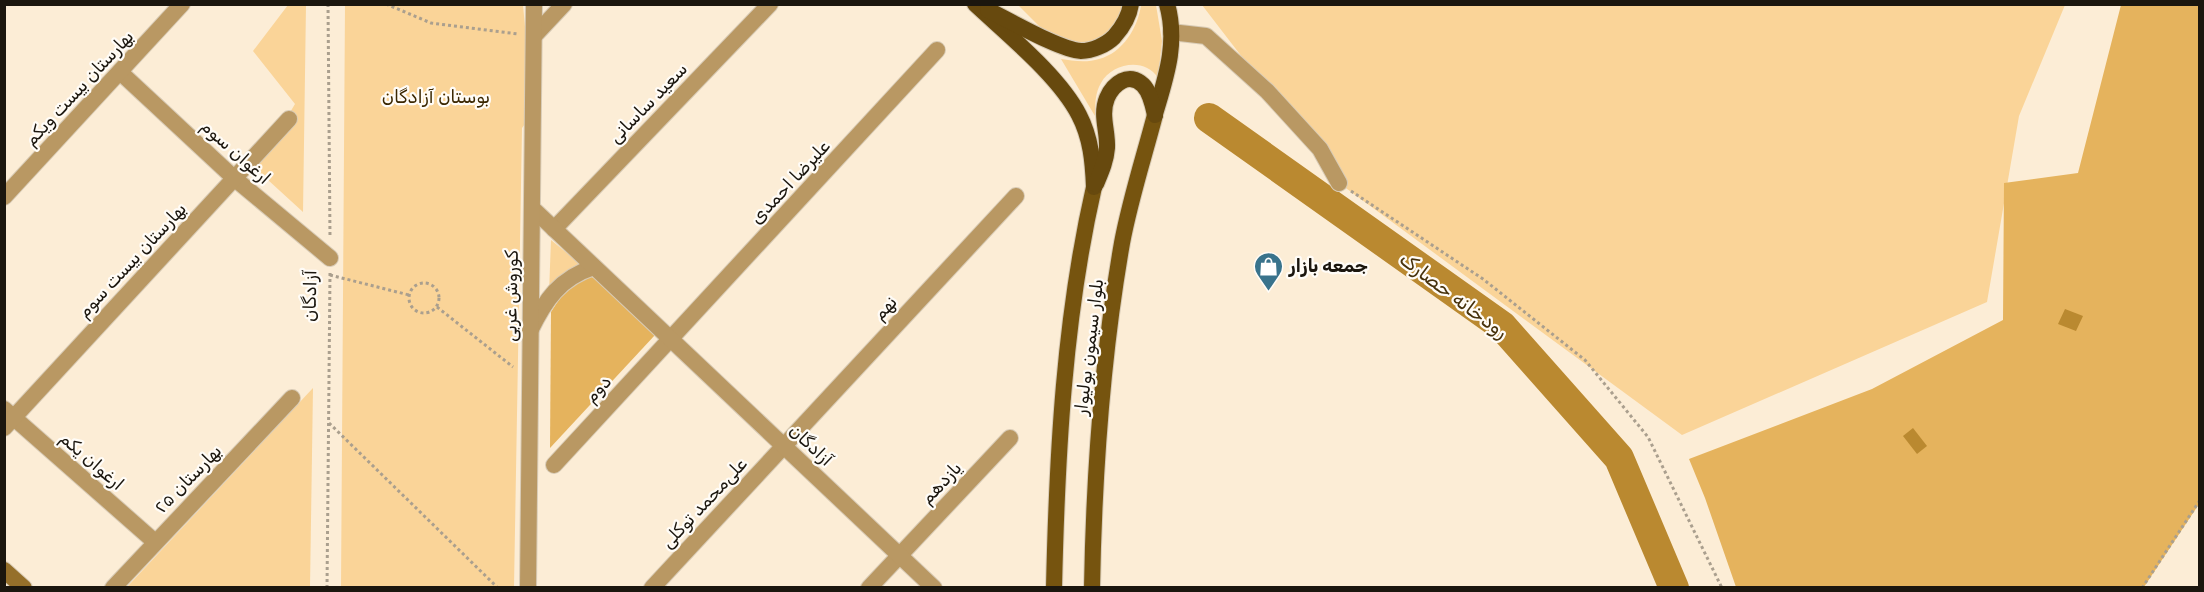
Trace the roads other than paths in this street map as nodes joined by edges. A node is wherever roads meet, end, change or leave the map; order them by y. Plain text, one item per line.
1 (183, 4) edge
2 (534, 4) edge
3 (564, 4) edge
4 (770, 4) edge
5 (977, 4) edge
6 (1131, 4) edge
7 (1167, 4) edge
8 (1172, 32) junction
9 (534, 36) junction
10 (937, 50) dead end
11 (120, 72) junction
12 (1155, 115) junction
13 (289, 119) dead end
14 (234, 178) junction
15 (1340, 183) road end
16 (1094, 187) junction
17 (1016, 196) dead end
18 (4, 197) edge
19 (532, 208) junction
20 (554, 229) junction
21 (330, 258) road end
22 (594, 267) junction
23 (530, 331) junction
24 (671, 339) junction
25 (292, 398) dead end
26 (8, 418) edge
27 (1010, 438) dead end
28 (784, 446) junction
29 (554, 465) dead end
30 (155, 542) junction
31 (900, 555) junction
32 (4, 570) edge
33 (24, 588) edge
34 (113, 588) edge
35 (528, 588) edge
36 (652, 588) edge
37 (869, 588) edge
38 (934, 588) edge
39 (1054, 588) edge
40 (1092, 588) edge

1 - 11 street, بهارستان بیست ویکم
2 - 9 street, کوروش غربی
3 - 9 street
4 - 20 street, سعید ساسانی
5 - 6 highway
5 - 16 highway
7 - 8 highway
8 - 12 highway
8 - 15 street
9 - 19 street, کوروش غربی
10 - 24 street, علیرضا احمدی
11 - 14 street, ارغوان سوم
11 - 18 street, بهارستان بیست ویکم
12 - 16 highway
12 - 40 main road, بلوار سیمون بولیوار
13 - 14 street, بهارستان بیست سوم
14 - 21 street, ارغوان سوم
14 - 26 street, بهارستان بیست سوم
16 - 39 main road, بلوار سیمون بولیوار
17 - 28 street, نهم
19 - 20 street, آزادگان
19 - 23 street, کوروش غربی
20 - 22 street, آزادگان
22 - 23 street
22 - 24 street, آزادگان
23 - 35 street, کوروش غربی
24 - 28 street, آزادگان
24 - 29 street, دوم
25 - 30 street, بهارستان ۲۵
26 - 30 street, ارغوان یکم
27 - 31 street, یازدهم
28 - 31 street, آزادگان
28 - 36 street, علی‌محمد توکلی
30 - 34 street, بهارستان ۲۵
31 - 37 street, یازدهم
31 - 38 street, آزادگان
32 - 33 main road

